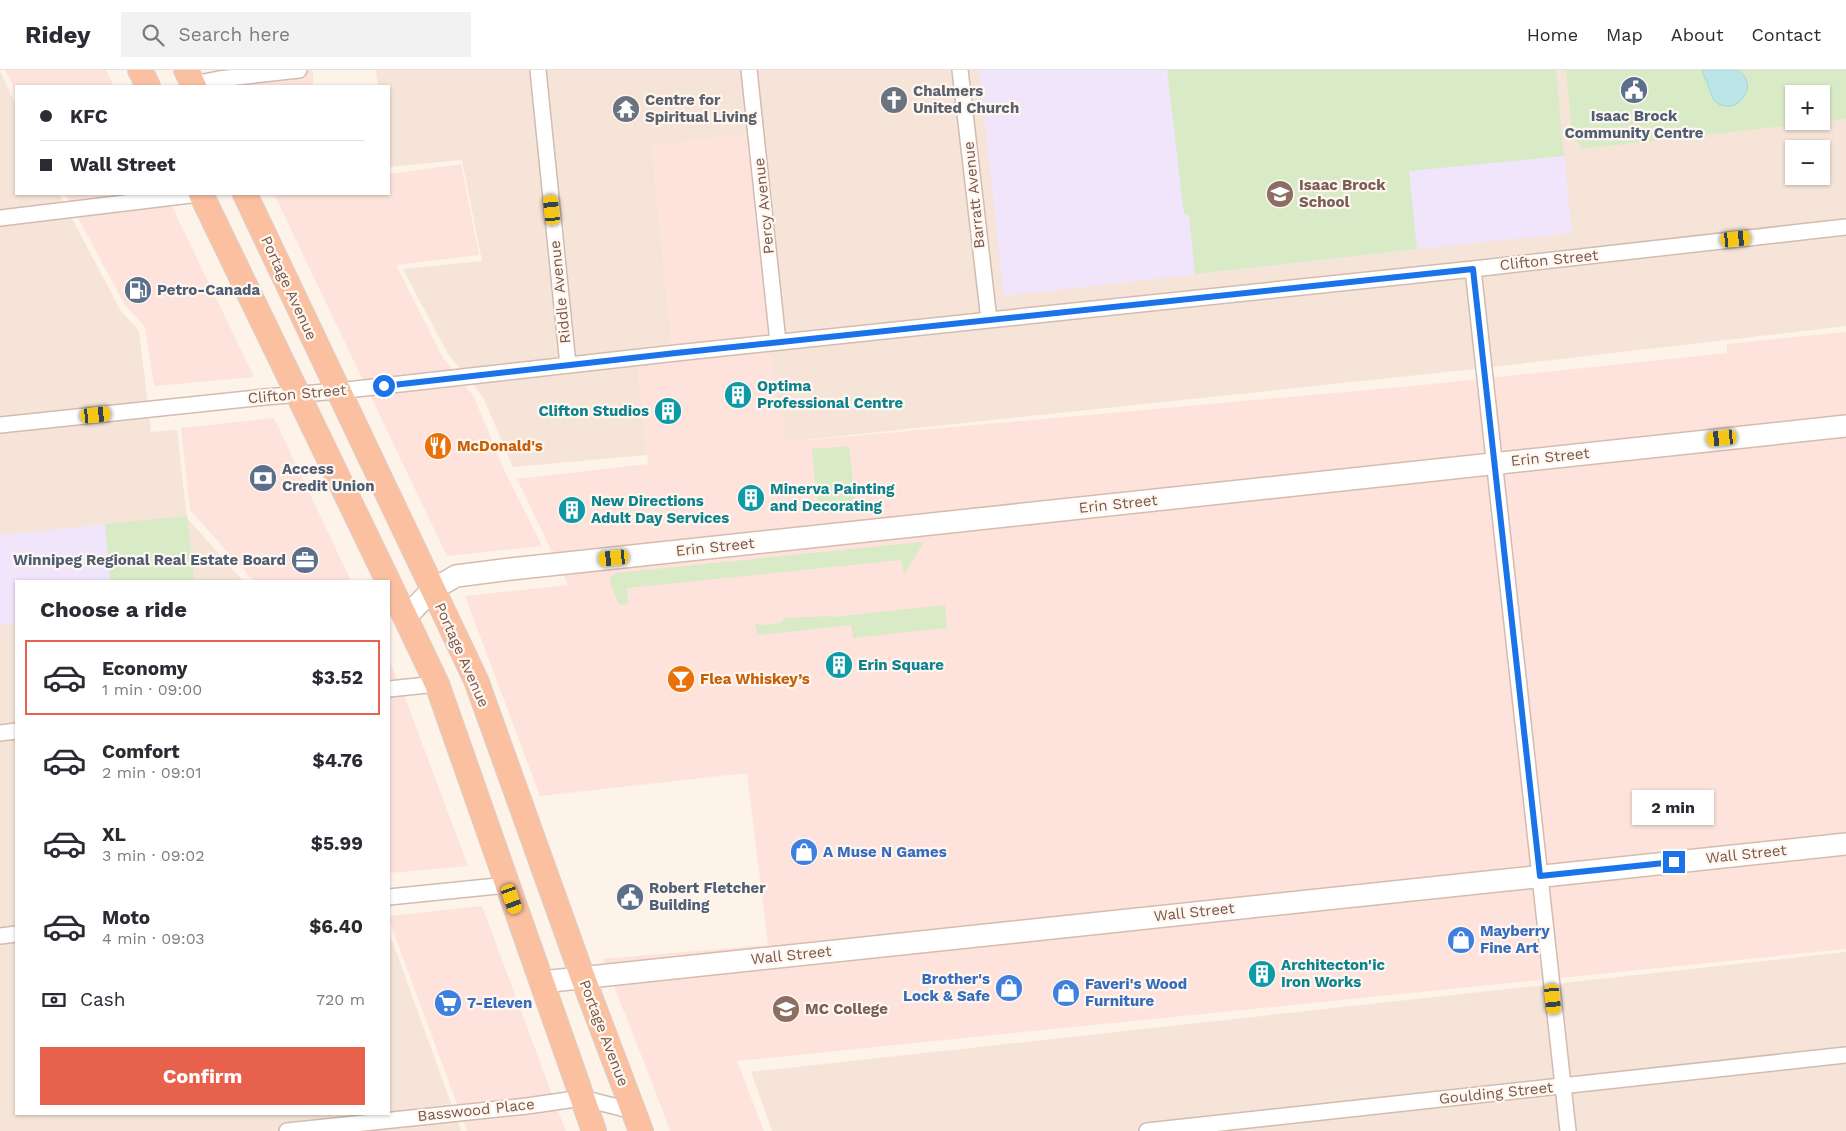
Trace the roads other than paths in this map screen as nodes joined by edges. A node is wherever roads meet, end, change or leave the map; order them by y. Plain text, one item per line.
1 (140, 70) edge
2 (300, 70) edge
3 (538, 70) edge
4 (749, 70) edge
5 (960, 70) edge
6 (191, 80) edge
7 (148, 85) edge
8 (192, 195) edge
9 (200, 195) edge
10 (245, 195) edge
11 (0, 218) edge
12 (1846, 227) edge
13 (1473, 269) junction
14 (989, 320) junction
15 (778, 342) junction
16 (568, 365) junction
17 (338, 391) junction
18 (298, 395) junction
19 (0, 425) edge
20 (1846, 426) edge
21 (1494, 463) junction
22 (387, 580) edge
23 (390, 586) edge
24 (432, 590) junction
25 (405, 618) junction
26 (437, 684) junction
27 (390, 689) edge
28 (15, 731) edge
29 (0, 733) edge
30 (1846, 844) edge
31 (1540, 876) junction
32 (507, 886) junction
33 (390, 897) edge
34 (15, 934) edge
35 (0, 936) edge
36 (583, 978) junction
37 (542, 982) junction
38 (1846, 1055) edge
39 (1563, 1086) junction
40 (582, 1098) junction
41 (637, 1121) edge
42 (287, 1131) edge
43 (594, 1131) edge
44 (1146, 1131) edge
45 (1568, 1131) edge

1 - 7 highway
2 - 6 street
3 - 16 street, Riddle Avenue
4 - 15 street, Percy Avenue
5 - 14 street, Barratt Avenue
8 - 11 street
9 - 18 highway
10 - 17 highway, Portage Avenue
12 - 13 street, Clifton Street
13 - 14 street, Clifton Street
13 - 21 street
14 - 15 street, Clifton Street
15 - 16 street, Clifton Street
16 - 17 street, Clifton Street
17 - 18 street, Clifton Street
17 - 24 highway, Portage Avenue
18 - 19 street, Clifton Street
18 - 22 highway
20 - 21 main road, Erin Street
21 - 24 main road, Erin Street
21 - 31 street
23 - 25 highway
24 - 25 main road, Erin Street
24 - 36 highway, Portage Avenue
25 - 26 highway
26 - 27 street
26 - 32 highway
28 - 29 street
30 - 31 main road, Wall Street
31 - 36 main road, Wall Street
31 - 39 street
32 - 33 street
32 - 37 highway
34 - 35 street
36 - 37 main road, Wall Street
36 - 41 highway, Portage Avenue
37 - 40 highway
38 - 39 street, Goulding Street
39 - 44 street, Goulding Street
39 - 45 street
40 - 41 street, Basswood Place
40 - 42 street, Basswood Place
40 - 43 highway

